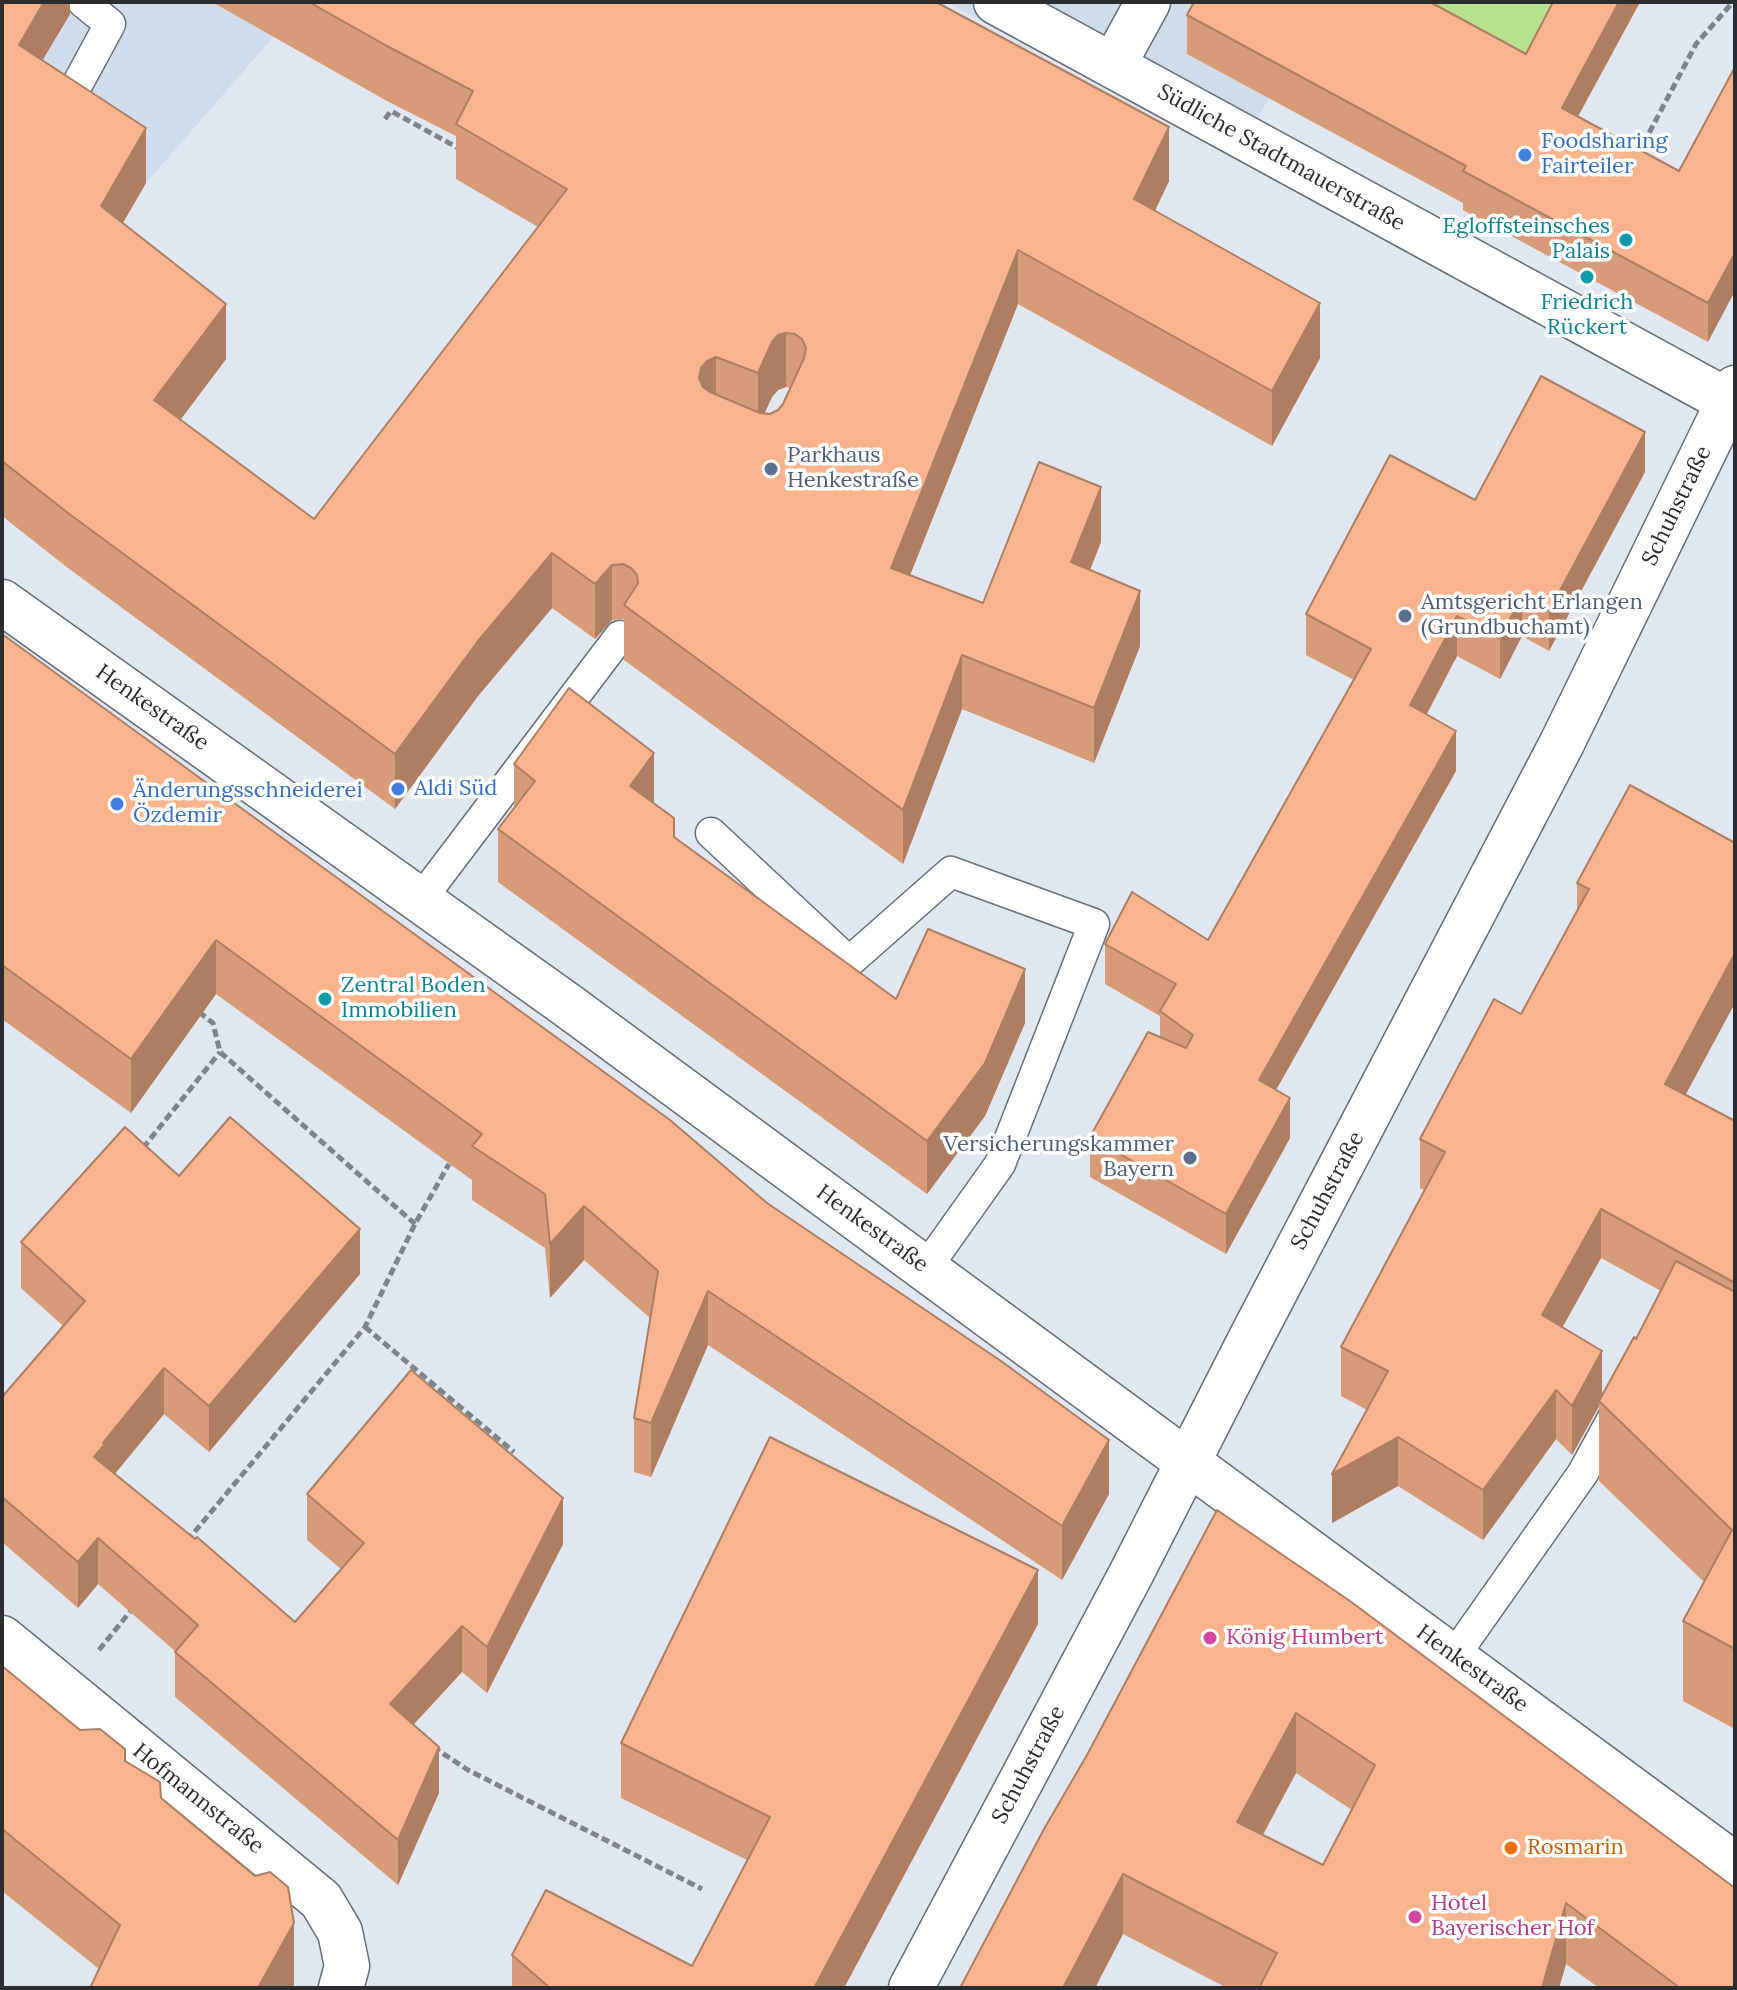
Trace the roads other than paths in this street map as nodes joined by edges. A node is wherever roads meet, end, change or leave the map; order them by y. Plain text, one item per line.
1 (83, 2) edge
2 (996, 2) edge
3 (1148, 2) edge
4 (1113, 66) junction
5 (65, 107) edge
6 (1733, 398) edge
7 (2, 602) edge
8 (620, 636) dead end
9 (711, 833) dead end
10 (421, 899) junction
11 (926, 1268) junction
12 (1633, 1382) edge
13 (1188, 1462) junction
14 (2, 1638) edge
15 (1454, 1656) junction
16 (1735, 1865) edge
17 (341, 1988) edge
18 (911, 1988) edge

1 - 5 lane
2 - 4 street, Südliche Stadtmauerstraße
3 - 4 street
4 - 6 street, Südliche Stadtmauerstraße
6 - 13 street, Schuhstraße
7 - 10 street, Henkestraße
8 - 10 lane
9 - 11 lane
10 - 11 street, Henkestraße
11 - 13 street, Henkestraße
12 - 15 lane
13 - 15 street, Henkestraße
13 - 18 street, Schuhstraße
14 - 17 street, Hofmannstraße
15 - 16 street, Henkestraße

